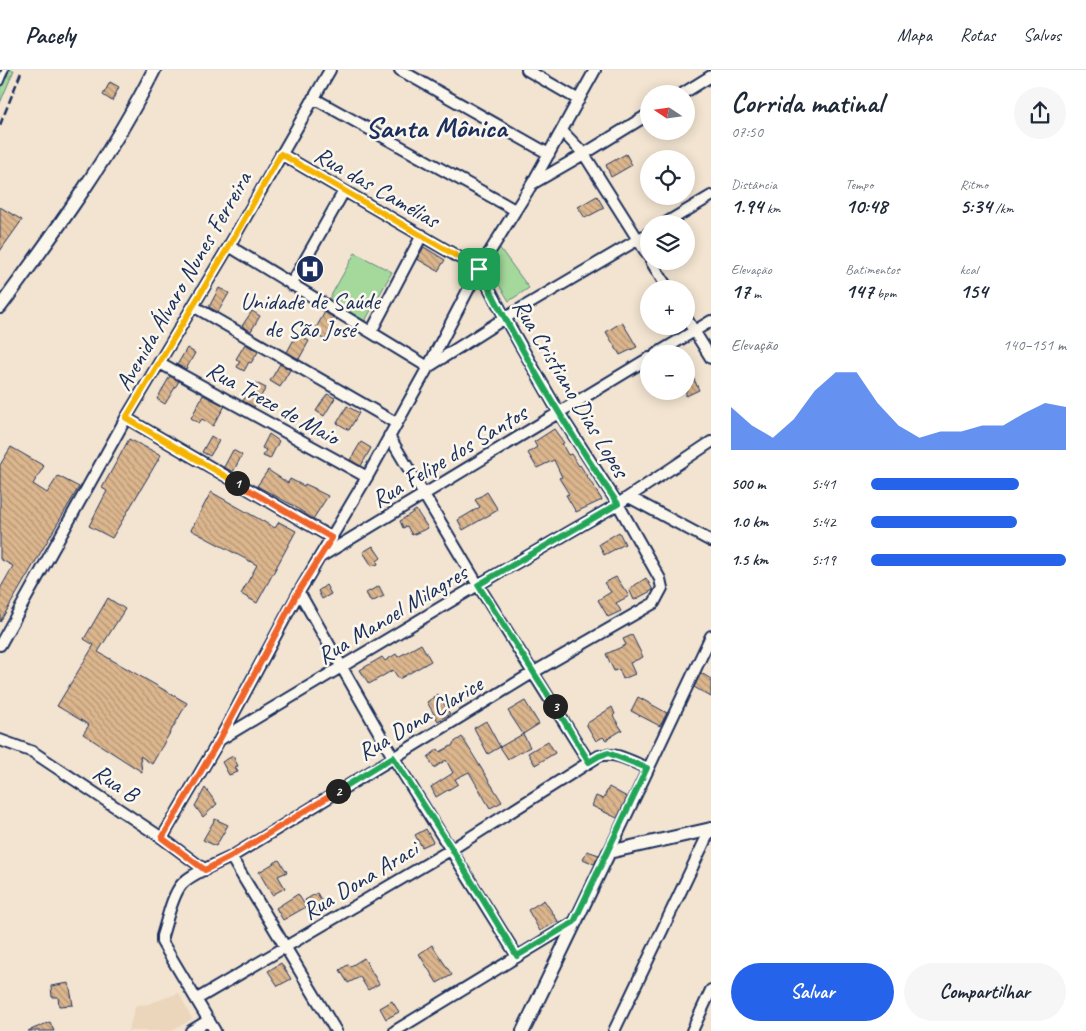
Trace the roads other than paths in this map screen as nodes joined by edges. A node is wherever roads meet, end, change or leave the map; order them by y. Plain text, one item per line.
1 (5, 70) edge
2 (154, 70) edge
3 (330, 70) edge
4 (400, 70) edge
5 (528, 70) edge
6 (595, 70) edge
7 (711, 76) edge
8 (0, 82) edge
9 (695, 86) edge
10 (313, 98) junction
11 (579, 100) junction
12 (640, 120) edge
13 (562, 131) junction
14 (281, 154) junction
15 (549, 154) junction
16 (584, 154) junction
17 (532, 184) junction
18 (344, 191) junction
19 (711, 196) edge
20 (515, 210) junction
21 (679, 215) edge
22 (422, 236) junction
23 (638, 240) junction
24 (640, 243) edge
25 (229, 246) junction
26 (479, 269) junction
27 (291, 285) junction
28 (193, 306) junction
29 (0, 307) edge
30 (504, 318) junction
31 (711, 321) edge
32 (695, 330) edge
33 (371, 332) junction
34 (695, 333) edge
35 (687, 335) edge
36 (671, 345) edge
37 (711, 358) edge
38 (160, 363) junction
39 (640, 364) edge
40 (428, 367) junction
41 (559, 413) junction
42 (126, 418) junction
43 (396, 423) junction
44 (389, 436) junction
45 (711, 442) edge
46 (367, 477) junction
47 (424, 494) junction
48 (628, 497) junction
49 (618, 504) junction
50 (332, 538) junction
51 (711, 541) edge
52 (321, 556) junction
53 (660, 579) joint
54 (478, 585) junction
55 (298, 592) junction
56 (711, 636) edge
57 (0, 645) edge
58 (341, 668) junction
59 (534, 672) junction
60 (220, 739) junction
61 (0, 740) edge
62 (393, 757) junction
63 (589, 762) junction
64 (647, 768) junction
65 (711, 829) edge
66 (162, 838) junction
67 (452, 849) junction
68 (609, 852) junction
69 (230, 857) junction
70 (205, 870) junction
71 (574, 922) junction
72 (285, 948) junction
73 (517, 956) junction
74 (711, 990) edge
75 (197, 999) junction
76 (209, 1020) junction
77 (402, 1029) edge
78 (191, 1031) edge
79 (215, 1031) edge
80 (336, 1031) edge
81 (523, 1031) edge
82 (614, 1031) edge
83 (692, 1031) edge

1 - 8 lane
2 - 29 street
3 - 10 street, Avenida Álvaro Nunes Ferreira
4 - 15 street
5 - 11 street
6 - 11 street
7 - 9 street
10 - 14 street, Avenida Álvaro Nunes Ferreira
10 - 20 street
11 - 13 street
12 - 16 street
13 - 15 street
13 - 16 street
14 - 18 street, Rua das Camélias
14 - 25 street, Avenida Álvaro Nunes Ferreira
15 - 17 street
16 - 17 street
16 - 23 street
17 - 20 street
18 - 22 street, Rua das Camélias
18 - 27 street
19 - 21 street
20 - 26 street
22 - 26 street, Rua das Camélias
22 - 33 street
23 - 24 street
23 - 30 street
25 - 27 street
25 - 28 street, Avenida Álvaro Nunes Ferreira
26 - 30 street, Rua Cristiano Dias Lopes
26 - 40 street
27 - 33 street
28 - 38 street, Avenida Álvaro Nunes Ferreira
28 - 43 street
30 - 40 street
30 - 41 street, Rua Cristiano Dias Lopes
31 - 32 street
33 - 40 street
34 - 37 street
35 - 36 street
38 - 42 street, Avenida Álvaro Nunes Ferreira
38 - 46 street, Rua Treze de Maio
39 - 41 street, Rua Felipe dos Santos
40 - 43 street
41 - 47 street, Rua Felipe dos Santos
41 - 49 street, Rua Cristiano Dias Lopes
42 - 50 street
42 - 57 street, Avenida Álvaro Nunes Ferreira
43 - 44 street
44 - 46 street
44 - 47 street
45 - 48 street, Rua Manoel Milagres
46 - 50 street
47 - 52 street, Rua Felipe dos Santos
47 - 54 street
48 - 49 street, Rua Manoel Milagres
48 - 51 street
49 - 53 street, Rua Cristiano Dias Lopes
49 - 54 street, Rua Manoel Milagres
50 - 52 street
52 - 55 street
53 - 59 street, Rua Dona Clarice
54 - 58 street, Rua Manoel Milagres
54 - 59 street
55 - 58 street
55 - 60 street
56 - 64 street
58 - 60 street, Rua Manoel Milagres
58 - 62 street
59 - 62 street, Rua Dona Clarice
59 - 63 street
60 - 66 street
61 - 66 street, Rua B
62 - 67 street
62 - 69 street, Rua Dona Clarice
63 - 64 street, Rua Dona Araci
63 - 67 street, Rua Dona Araci
64 - 68 street
65 - 68 street
65 - 82 street
66 - 70 street, Rua B
67 - 72 street, Rua Dona Araci
67 - 73 street
68 - 71 street
69 - 70 street, Rua Dona Clarice
69 - 72 street
70 - 75 street, Rua Dona Clarice
71 - 73 street
71 - 81 street
72 - 75 street, Rua Dona Araci
72 - 80 street
73 - 77 street
74 - 83 street
75 - 76 street
76 - 78 street
76 - 79 street

